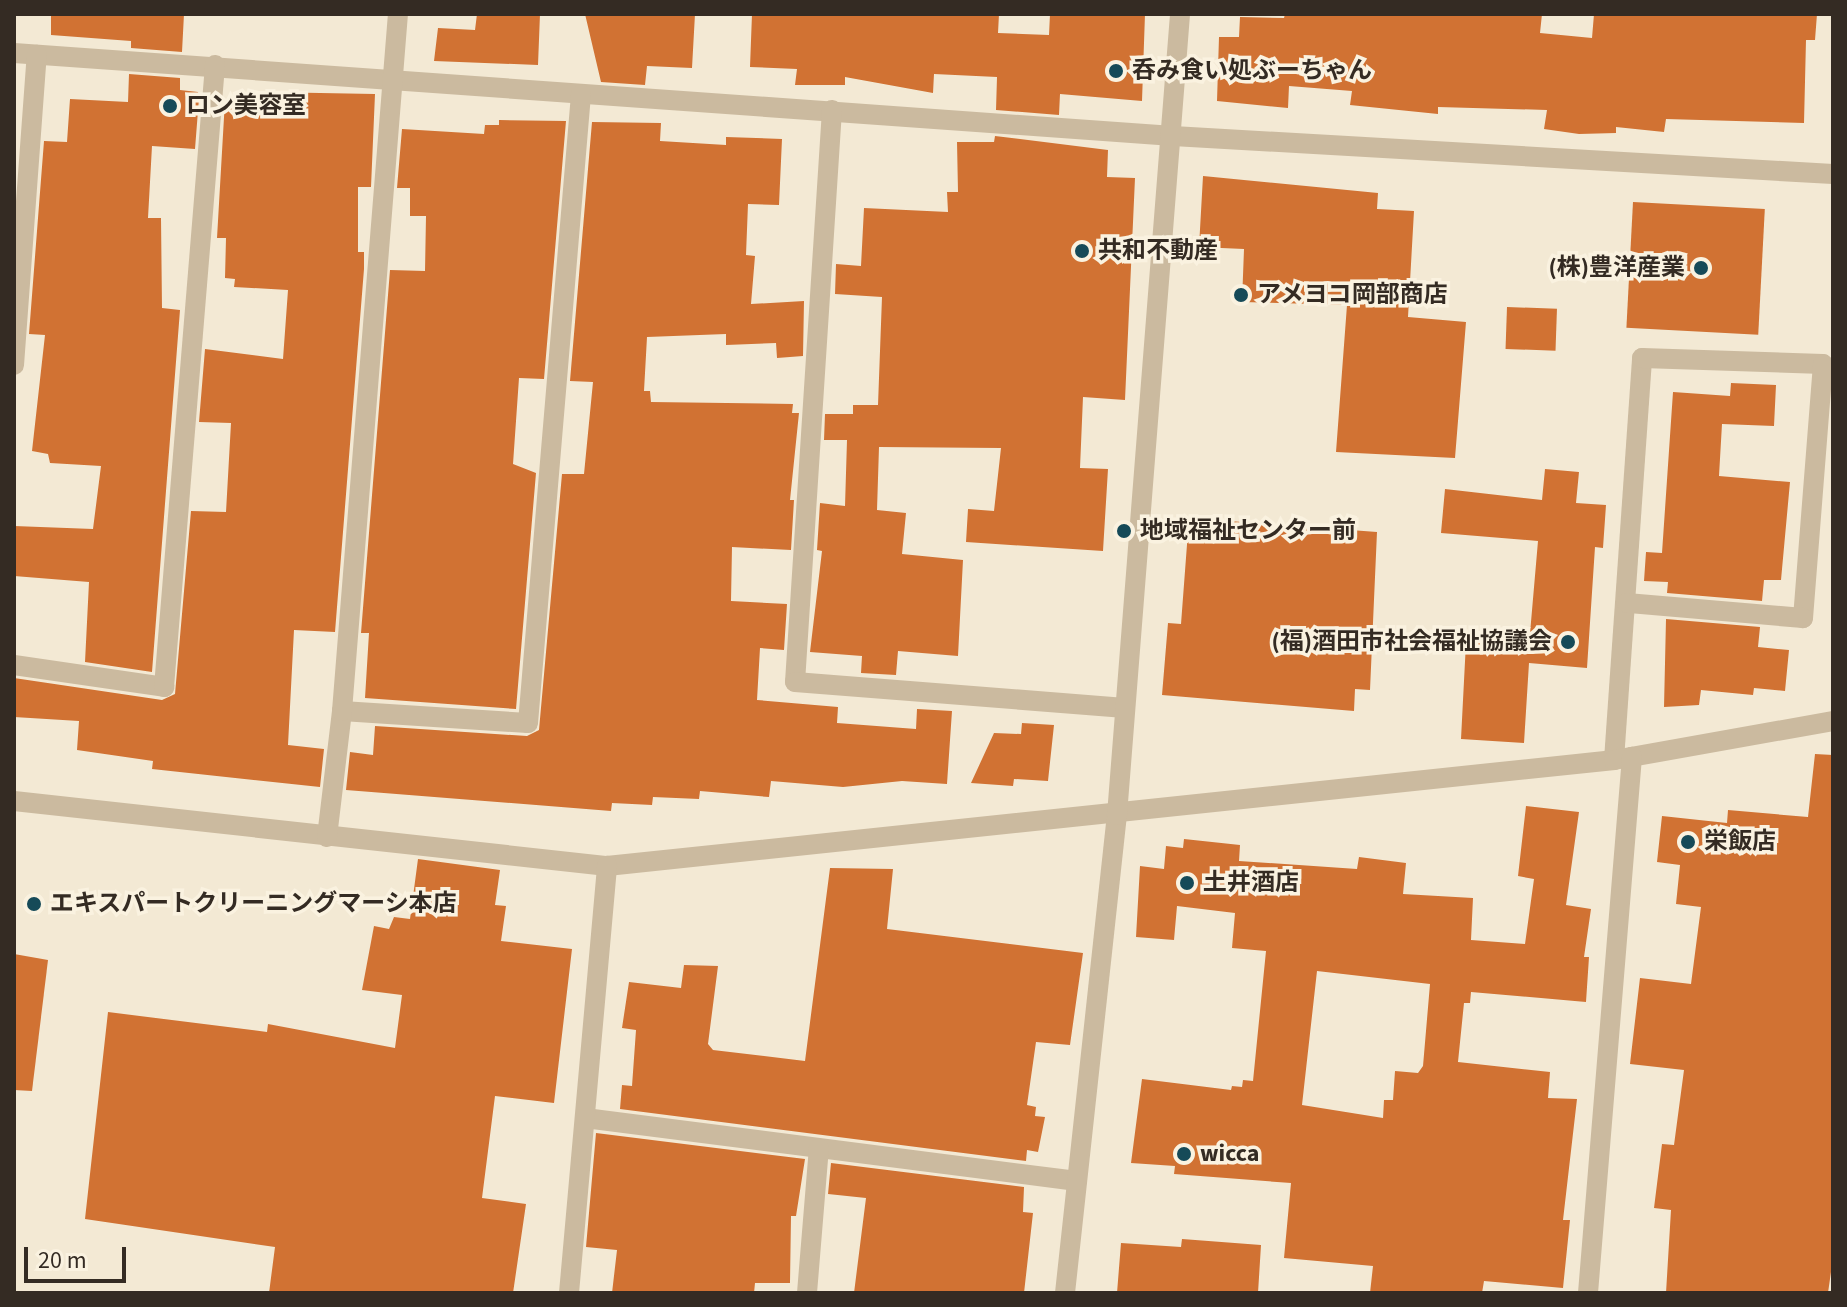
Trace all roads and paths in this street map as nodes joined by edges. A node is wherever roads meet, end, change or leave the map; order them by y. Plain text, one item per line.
1 (398, 14) edge
2 (1180, 14) edge
3 (14, 53) edge
4 (37, 55) junction
5 (215, 65) junction
6 (392, 77) junction
7 (581, 94) junction
8 (832, 110) junction
9 (1173, 136) junction
10 (1833, 174) edge
11 (14, 365) edge
12 (1627, 603) junction
13 (14, 665) edge
14 (1125, 708) junction
15 (342, 711) junction
16 (1833, 721) edge
17 (1623, 758) junction
18 (14, 801) edge
19 (1117, 815) junction
20 (327, 837) junction
21 (607, 866) junction
22 (585, 1118) junction
23 (819, 1148) junction
24 (1077, 1181) junction
25 (569, 1293) edge
26 (807, 1293) edge
27 (1065, 1293) edge
28 (1588, 1293) edge

1 - 6 street
2 - 9 street
3 - 4 street
4 - 5 street
4 - 11 street
5 - 6 street
5 - 13 street
6 - 7 street
6 - 15 street
7 - 8 street
7 - 15 street
8 - 9 street
8 - 14 street
9 - 10 street
9 - 14 street
12 - 12 street
12 - 17 street
14 - 19 street
15 - 20 street
16 - 17 street
17 - 19 street
17 - 28 street
18 - 20 street
19 - 21 street
19 - 24 street
20 - 21 street
21 - 22 street
22 - 23 street
22 - 25 street
23 - 24 street
23 - 26 street
24 - 27 street

